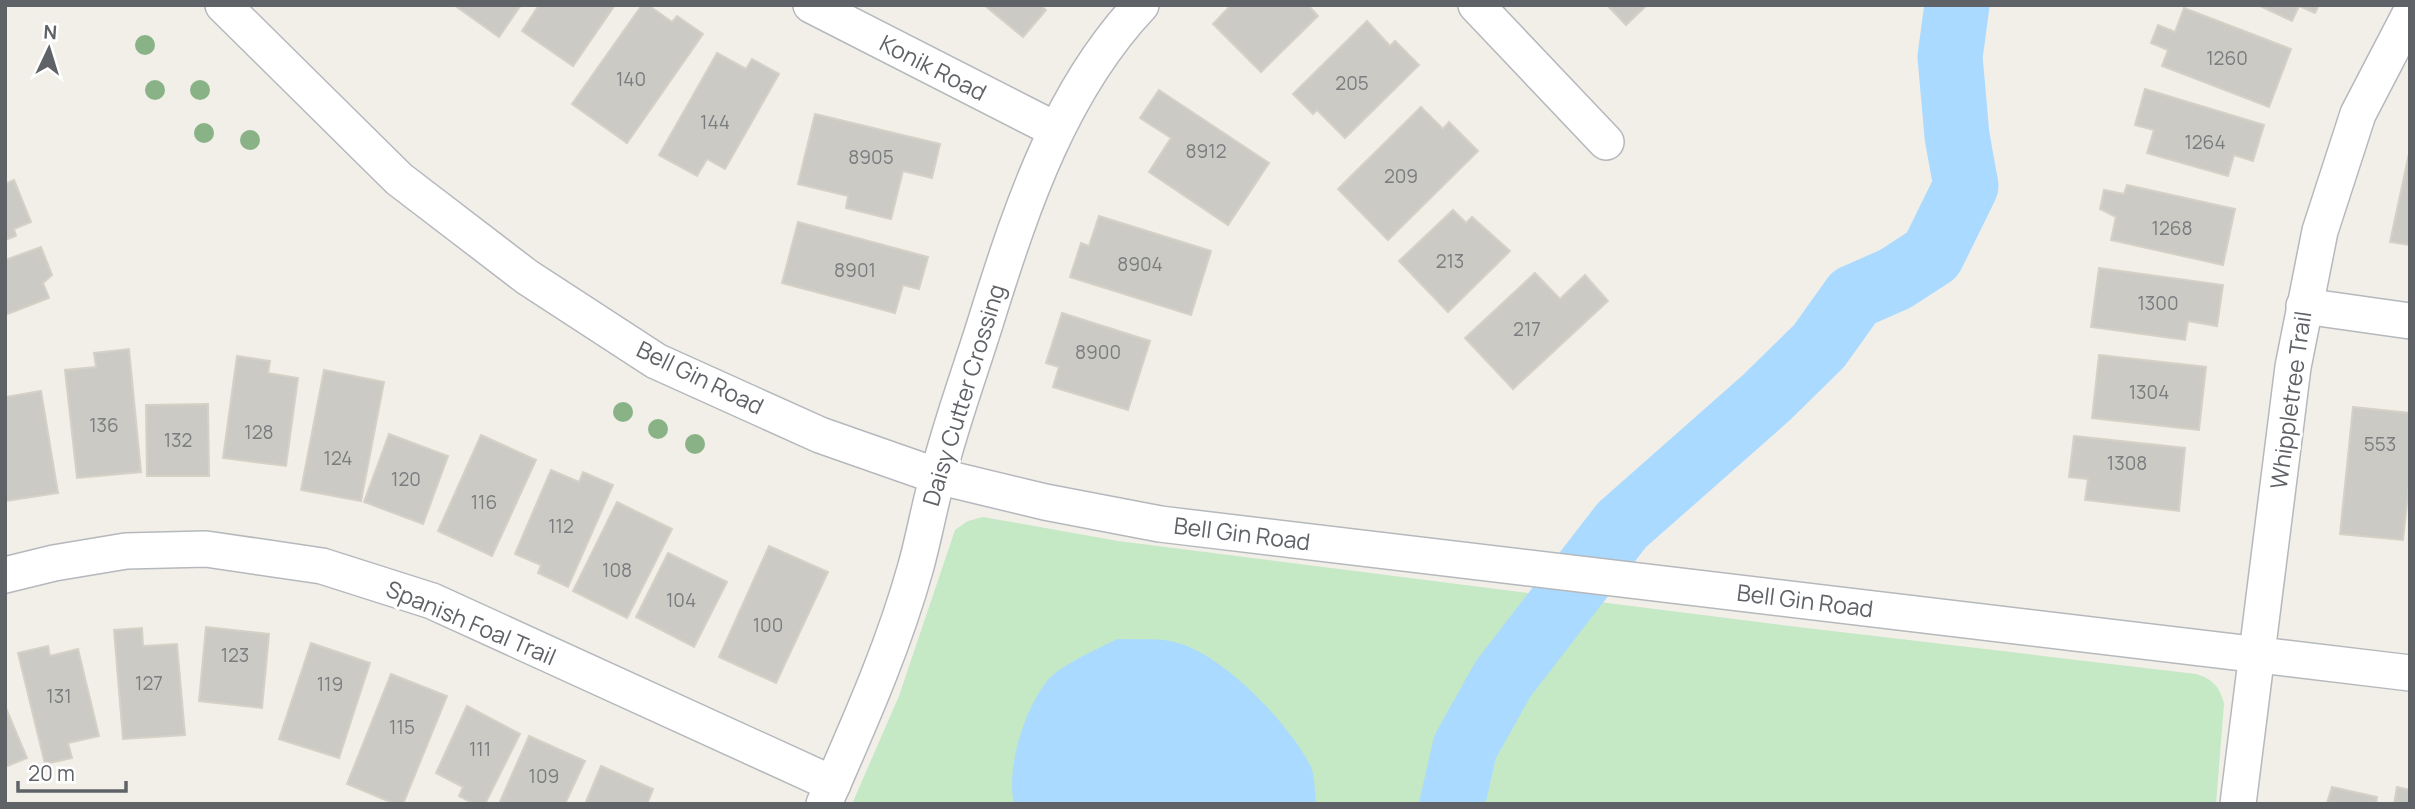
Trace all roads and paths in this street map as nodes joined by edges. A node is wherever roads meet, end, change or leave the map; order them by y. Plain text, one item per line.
1 (223, 5) edge
2 (811, 5) edge
3 (1141, 5) edge
4 (1476, 5) edge
5 (2410, 14) edge
6 (1056, 131) junction
7 (1606, 142) dead end
8 (2304, 306) junction
9 (2410, 321) edge
10 (937, 476) junction
11 (5, 575) edge
12 (2259, 655) junction
13 (2410, 673) edge
14 (828, 794) edge
15 (2238, 804) edge

1 - 10 street, Bell Gin Road
2 - 6 street, Konik Road
3 - 6 street, Daisy Cutter Crossing
4 - 7 street
5 - 8 street, Whippletree Trail
6 - 10 street, Daisy Cutter Crossing
8 - 9 street
8 - 12 street, Whippletree Trail
10 - 12 street, Bell Gin Road
10 - 14 street, Daisy Cutter Crossing
11 - 14 street, Spanish Foal Trail
12 - 13 street, Bell Gin Road
12 - 15 street, Whippletree Trail

